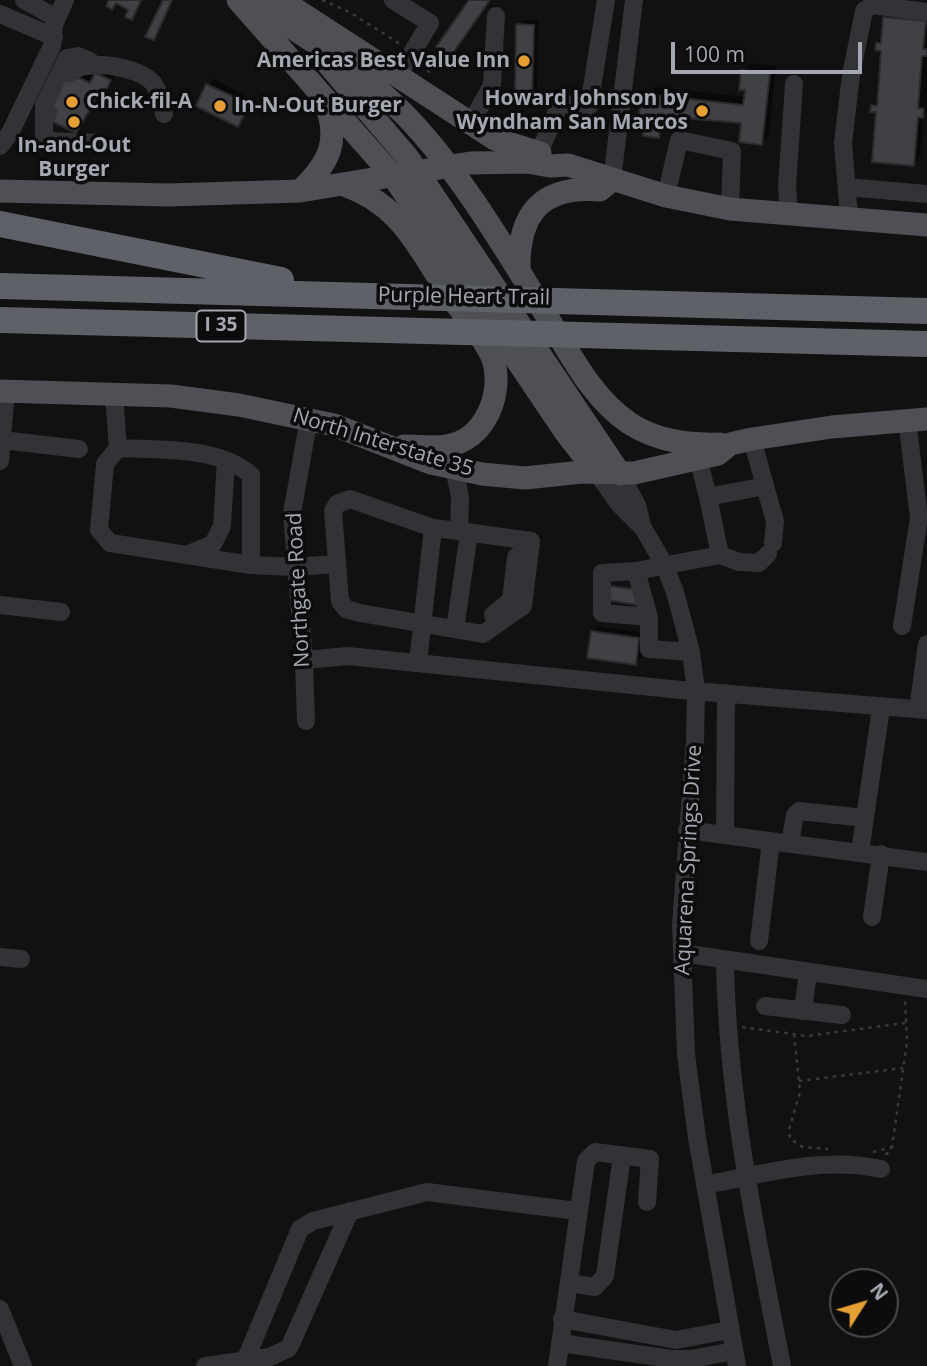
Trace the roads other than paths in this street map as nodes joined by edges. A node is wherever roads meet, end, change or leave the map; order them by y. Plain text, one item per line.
1 (24, 0) edge
2 (65, 0) edge
3 (238, 0) edge
4 (255, 0) edge
5 (273, 0) edge
6 (281, 0) edge
7 (393, 0) edge
8 (606, 0) edge
9 (634, 0) edge
10 (927, 12) edge
11 (0, 14) edge
12 (496, 16) dead end
13 (56, 18) junction
14 (303, 36) junction
15 (54, 37) junction
16 (100, 64) junction
17 (70, 73) dead end
18 (398, 76) junction
19 (794, 84) dead end
20 (323, 97) junction
21 (164, 114) dead end
22 (471, 123) junction
23 (98, 143) dead end
24 (0, 146) edge
25 (539, 153) junction
26 (568, 165) junction
27 (448, 166) junction
28 (418, 171) junction
29 (393, 176) junction
30 (612, 180) junction
31 (342, 184) junction
32 (847, 187) junction
33 (0, 191) edge
34 (300, 191) junction
35 (927, 193) edge
36 (666, 196) junction
37 (927, 205) edge
38 (730, 209) junction
39 (789, 213) junction
40 (849, 217) junction
41 (0, 223) edge
42 (927, 225) edge
43 (519, 270) junction
44 (0, 286) edge
45 (380, 295) junction
46 (927, 311) edge
47 (0, 320) edge
48 (397, 330) junction
49 (0, 337) edge
50 (919, 345) edge
51 (3, 391) edge
52 (114, 394) junction
53 (309, 418) junction
54 (917, 419) edge
55 (752, 439) junction
56 (2, 440) junction
57 (730, 444) junction
58 (386, 445) junction
59 (118, 448) junction
60 (79, 449) dead end
61 (698, 458) junction
62 (0, 461) edge
63 (226, 461) junction
64 (454, 468) junction
65 (597, 473) junction
66 (620, 474) junction
67 (765, 486) junction
68 (708, 497) junction
69 (433, 528) junction
70 (643, 528) junction
71 (464, 532) junction
72 (186, 555) junction
73 (720, 555) junction
74 (335, 564) junction
75 (664, 564) junction
76 (251, 565) junction
77 (294, 568) junction
78 (636, 571) junction
79 (0, 605) edge
80 (61, 612) dead end
81 (649, 617) junction
82 (424, 625) junction
83 (902, 626) dead end
84 (463, 630) junction
85 (927, 644) edge
86 (691, 652) junction
87 (304, 660) junction
88 (418, 662) junction
89 (696, 691) junction
90 (726, 693) junction
91 (881, 708) junction
92 (923, 709) edge
93 (306, 721) dead end
94 (865, 818) junction
95 (687, 830) junction
96 (725, 835) junction
97 (771, 841) junction
98 (790, 843) junction
99 (860, 852) junction
100 (881, 854) junction
101 (927, 862) edge
102 (872, 917) dead end
103 (760, 941) dead end
104 (681, 953) junction
105 (0, 957) edge
106 (21, 959) dead end
107 (725, 960) junction
108 (808, 972) junction
109 (927, 989) edge
110 (765, 1006) dead end
111 (803, 1011) junction
112 (842, 1015) dead end
113 (622, 1156) junction
114 (877, 1163) road end
115 (745, 1177) junction
116 (705, 1185) junction
117 (647, 1202) dead end
118 (350, 1210) junction
119 (577, 1211) junction
120 (569, 1283) junction
121 (0, 1309) edge
122 (562, 1319) junction
123 (729, 1330) junction
124 (560, 1343) junction
125 (736, 1359) edge
126 (245, 1361) junction
127 (23, 1366) edge
128 (205, 1366) edge
129 (557, 1366) edge
130 (782, 1366) edge

1 - 13 street
2 - 13 street
3 - 20 main road, Aquarena Springs Drive
4 - 14 main road
5 - 14 main road, Aquarena Springs Drive
6 - 18 main road
7 - 18 street
8 - 25 street
9 - 30 street
10 - 32 street
11 - 15 street
12 - 22 street
13 - 15 street
14 - 27 main road
14 - 28 main road, Aquarena Springs Drive
15 - 24 street
16 - 17 street
16 - 21 street
16 - 23 street
18 - 22 main road
19 - 39 street
20 - 29 main road, Aquarena Springs Drive
20 - 34 main road
22 - 25 main road
25 - 26 main road
26 - 27 main road
26 - 30 main road
27 - 28 main road
27 - 43 main road
28 - 29 main road
28 - 66 main road, Aquarena Springs Drive
29 - 31 main road
29 - 65 main road, Aquarena Springs Drive
30 - 36 main road
30 - 43 main road
31 - 34 main road
31 - 58 main road
32 - 35 street
32 - 40 street
33 - 34 main road
35 - 37 street
36 - 38 main road
36 - 38 street
38 - 39 main road
39 - 40 main road
40 - 42 main road
41 - 45 highway
43 - 57 main road
44 - 45 highway, Purple Heart Trail / I 35
45 - 46 highway, Purple Heart Trail / I 35
47 - 48 highway, Purple Heart Trail / I 35
48 - 49 highway
48 - 50 highway, Purple Heart Trail / I 35
51 - 52 main road, North Interstate 35
51 - 56 street
52 - 53 main road, North Interstate 35
52 - 59 street
53 - 58 main road, North Interstate 35
53 - 77 street, Northgate Road
54 - 55 main road, North Interstate 35
54 - 83 street
55 - 57 main road, North Interstate 35
55 - 67 street
56 - 60 street
56 - 62 street
57 - 61 main road, North Interstate 35
58 - 64 main road, North Interstate 35
59 - 63 street
59 - 72 street
61 - 66 main road, North Interstate 35
61 - 68 street
63 - 72 street
63 - 76 street
64 - 65 main road, North Interstate 35
64 - 71 street
65 - 66 main road, North Interstate 35
65 - 70 street, Aquarena Springs Drive
66 - 70 street, Aquarena Springs Drive
67 - 68 street
67 - 73 street
68 - 73 street
69 - 71 street
69 - 74 street
69 - 82 street
70 - 75 street, Aquarena Springs Drive
71 - 84 street
71 - 84 street
72 - 76 street
73 - 75 street
74 - 77 street
74 - 82 street
75 - 78 street
75 - 86 street, Aquarena Springs Drive
76 - 77 street
77 - 87 street, Northgate Road
78 - 81 street
78 - 81 street
79 - 80 street
81 - 86 street
82 - 84 street
82 - 88 street
85 - 92 street
86 - 89 street, Aquarena Springs Drive
87 - 88 street
87 - 93 street, Northgate Road
88 - 89 street
89 - 90 street
89 - 95 street, Aquarena Springs Drive
90 - 91 street
90 - 96 street
91 - 92 street
91 - 94 street
94 - 98 street
94 - 99 street
95 - 96 street
95 - 104 street, Aquarena Springs Drive
96 - 97 street
97 - 98 street
97 - 103 street
98 - 99 street
99 - 100 street
100 - 101 street
100 - 102 street
104 - 107 street
104 - 116 street, Aquarena Springs Drive
105 - 106 street
107 - 108 street
107 - 115 street
108 - 109 street
108 - 111 street
110 - 111 street
111 - 112 street
113 - 117 street
113 - 119 street
113 - 120 street
114 - 115 street
115 - 116 street
115 - 130 street
116 - 123 street, Aquarena Springs Drive
118 - 119 street
118 - 126 street
118 - 126 street
119 - 120 street
120 - 122 street
121 - 127 street
122 - 123 street
122 - 124 street
123 - 125 street, Aquarena Springs Drive
124 - 125 street
124 - 129 street
126 - 128 street

